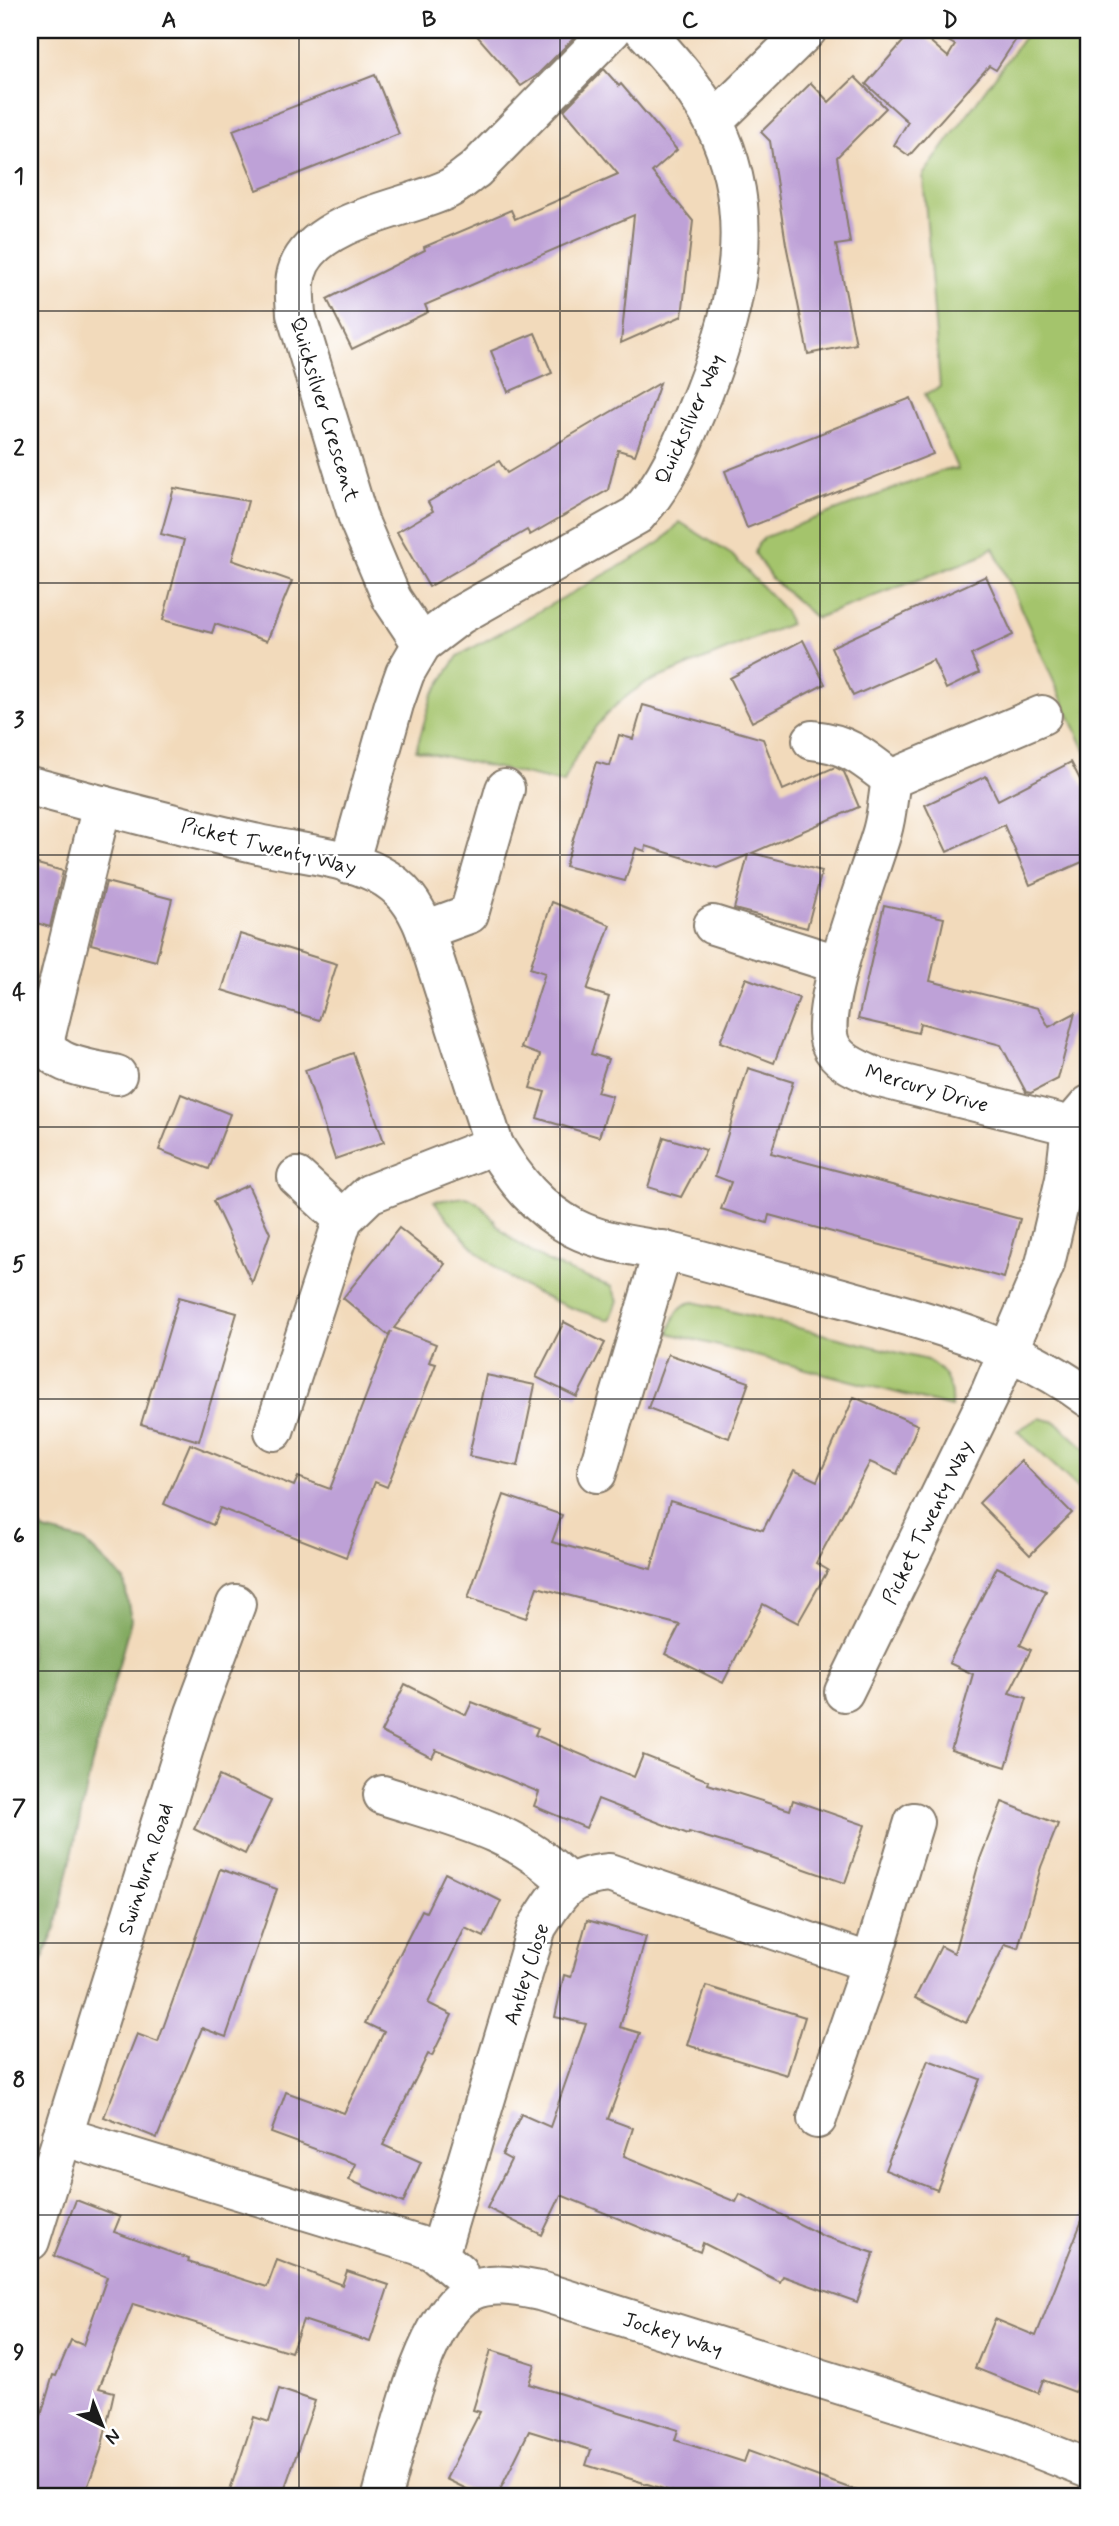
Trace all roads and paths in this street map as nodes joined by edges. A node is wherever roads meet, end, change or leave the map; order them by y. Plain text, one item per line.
1 (612, 30) edge
2 (644, 30) edge
3 (807, 30) edge
4 (714, 121) junction
5 (422, 644) junction
6 (1042, 715) dead end
7 (812, 740) dead end
8 (891, 779) junction
9 (30, 786) edge
10 (505, 789) dead end
11 (102, 806) junction
12 (349, 864) junction
13 (713, 925) dead end
14 (425, 930) junction
15 (837, 964) junction
16 (42, 1003) edge
17 (117, 1075) dead end
18 (1080, 1115) edge
19 (494, 1145) junction
20 (297, 1177) dead end
21 (343, 1219) junction
22 (663, 1250) junction
23 (1010, 1351) junction
24 (1089, 1398) edge
25 (274, 1431) dead end
26 (597, 1473) dead end
27 (236, 1604) dead end
28 (844, 1692) dead end
29 (383, 1795) dead end
30 (914, 1822) dead end
31 (568, 1883) junction
32 (871, 1963) junction
33 (817, 2119) dead end
34 (62, 2136) junction
35 (30, 2241) edge
36 (439, 2255) junction
37 (470, 2291) junction
38 (1089, 2469) edge
39 (382, 2496) edge

1 - 5 street, Quicksilver Crescent
2 - 4 street, Quicksilver Way
3 - 4 street
4 - 5 street, Quicksilver Way
5 - 12 street, Quicksilver Way
6 - 8 street
7 - 8 street
8 - 15 street, Mercury Drive
9 - 11 street, Picket Twenty Way
10 - 14 street
11 - 12 street, Picket Twenty Way
11 - 16 street
12 - 14 street, Picket Twenty Way
13 - 15 street
14 - 19 street, Picket Twenty Way
15 - 18 street, Mercury Drive
16 - 17 street
18 - 23 street, Mercury Drive
19 - 21 street
19 - 22 street, Picket Twenty Way
20 - 21 street
21 - 25 street
22 - 23 street, Picket Twenty Way
22 - 26 street
23 - 24 street, Picket Twenty Way
23 - 28 street, Picket Twenty Way
27 - 34 street, Swinburn Road
29 - 31 street
30 - 32 street
31 - 32 street
31 - 36 street, Antley Close
32 - 33 street
34 - 35 street, Swinburn Road
34 - 36 street
36 - 37 street
37 - 38 street, Jockey Way
37 - 39 street

